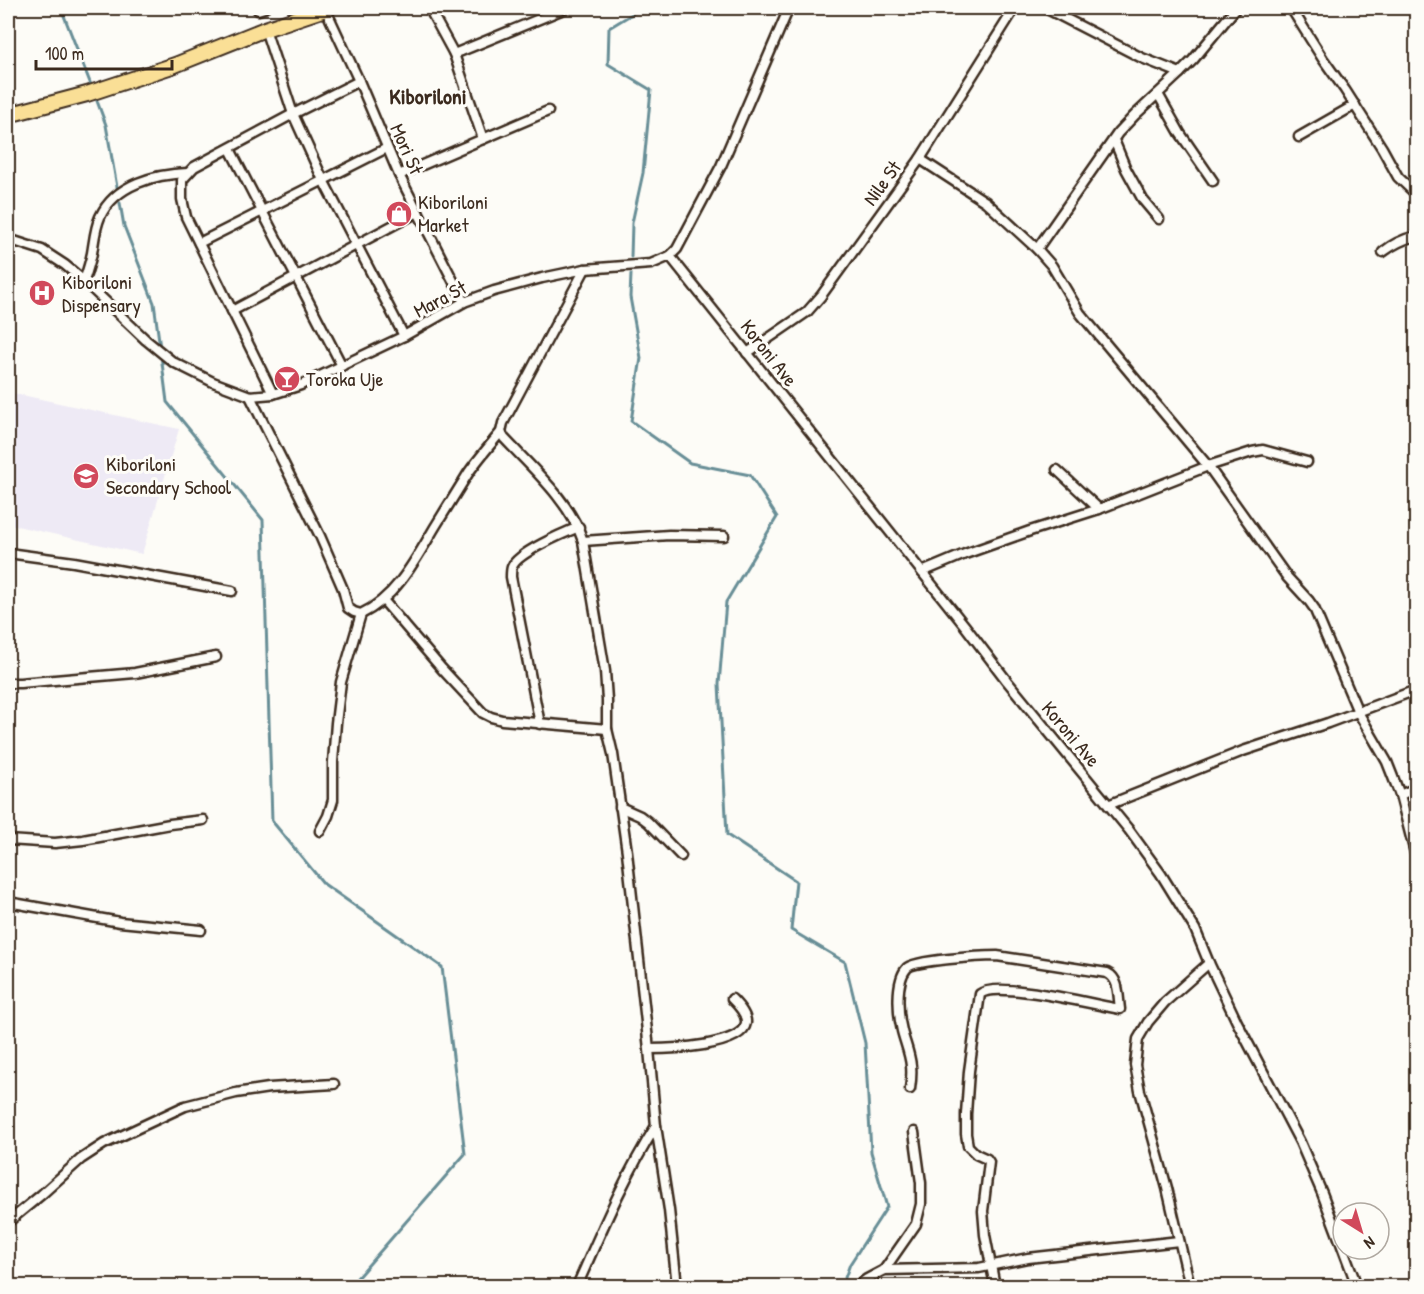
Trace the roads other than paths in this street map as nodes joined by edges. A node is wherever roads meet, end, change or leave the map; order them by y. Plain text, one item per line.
1 (326, 8) edge
2 (429, 8) edge
3 (566, 8) edge
4 (789, 8) edge
5 (1015, 8) edge
6 (1045, 8) edge
7 (1236, 8) edge
8 (1291, 8) edge
9 (265, 29) junction
10 (454, 54) junction
11 (1180, 73) junction
12 (359, 81) junction
13 (1158, 94) junction
14 (1354, 105) junction
15 (548, 111) dead end
16 (293, 114) junction
17 (8, 115) edge
18 (1299, 137) dead end
19 (483, 139) junction
20 (1114, 140) junction
21 (387, 148) junction
22 (230, 149) junction
23 (920, 159) junction
24 (188, 173) junction
25 (399, 175) junction
26 (323, 180) junction
27 (1213, 181) dead end
28 (1416, 194) edge
29 (261, 211) junction
30 (418, 212) junction
31 (1159, 219) dead end
32 (1416, 236) edge
33 (8, 239) edge
34 (199, 243) junction
35 (357, 246) junction
36 (1037, 249) junction
37 (1383, 252) dead end
38 (670, 256) junction
39 (585, 269) junction
40 (296, 278) junction
41 (84, 281) junction
42 (464, 302) junction
43 (232, 311) junction
44 (404, 336) junction
45 (747, 353) junction
46 (342, 366) junction
47 (273, 394) junction
48 (250, 396) junction
49 (501, 432) junction
50 (1307, 462) dead end
51 (1208, 466) junction
52 (1057, 470) dead end
53 (1098, 509) junction
54 (579, 527) junction
55 (724, 536) dead end
56 (583, 541) junction
57 (8, 553) edge
58 (922, 572) junction
59 (232, 591) dead end
60 (383, 600) junction
61 (361, 614) junction
62 (216, 657) dead end
63 (8, 683) edge
64 (1416, 690) edge
65 (1358, 712) junction
66 (540, 724) junction
67 (607, 729) junction
68 (1416, 788) edge
69 (1400, 795) junction
70 (1108, 805) junction
71 (620, 807) junction
72 (203, 820) dead end
73 (320, 831) dead end
74 (8, 840) edge
75 (681, 856) dead end
76 (1416, 857) edge
77 (8, 902) edge
78 (201, 930) dead end
79 (1209, 963) junction
80 (732, 999) dead end
81 (650, 1048) junction
82 (334, 1084) dead end
83 (910, 1089) dead end
84 (656, 1126) junction
85 (914, 1132) dead end
86 (8, 1222) edge
87 (1179, 1241) junction
88 (992, 1266) junction
89 (884, 1270) junction
90 (577, 1287) edge
91 (677, 1287) edge
92 (858, 1287) edge
93 (995, 1287) edge
94 (1190, 1287) edge
95 (1357, 1287) edge

1 - 9 highway
1 - 12 street, Mori St
2 - 10 street
3 - 10 street
4 - 38 street
5 - 23 street, Nile St
6 - 11 street
7 - 11 street
8 - 14 street
9 - 16 street
9 - 17 highway
10 - 19 street
11 - 13 street
12 - 16 street
12 - 21 street, Mori St
13 - 20 street
13 - 27 street
14 - 18 street
14 - 28 street
15 - 19 street
16 - 22 street
16 - 26 street
19 - 25 street
20 - 31 street
20 - 36 street
21 - 25 street, Mori St
21 - 26 street
22 - 24 street
22 - 29 street
23 - 36 street
23 - 45 street, Nile St
24 - 34 street
24 - 41 street
25 - 30 street, Mori St
26 - 29 street
26 - 35 street
29 - 34 street
29 - 40 street
30 - 35 street
30 - 42 street, Mori St
32 - 37 street
33 - 41 street, Mara St
34 - 43 street
35 - 40 street
35 - 44 street
36 - 51 street
38 - 39 street, Mara St
38 - 45 street, Koroni Ave
39 - 42 street, Mara St
39 - 49 street
40 - 43 street
40 - 46 street
41 - 48 street, Mara St
42 - 44 street, Mara St
43 - 47 street
44 - 46 street, Mara St
45 - 58 street, Koroni Ave
46 - 47 street, Mara St
47 - 48 street, Mara St
48 - 61 street
49 - 54 street
49 - 60 street
50 - 51 street
51 - 53 street
51 - 65 street
52 - 53 street
53 - 58 street
54 - 56 street
54 - 66 street
55 - 56 street
56 - 67 street
57 - 59 street
58 - 70 street, Koroni Ave
60 - 61 street
60 - 66 street
61 - 73 street
62 - 63 street
64 - 65 street
65 - 69 street
65 - 70 street
66 - 67 street
67 - 71 street
68 - 69 street
69 - 76 street
70 - 79 street, Koroni Ave
71 - 75 street
71 - 81 street
72 - 74 street
77 - 78 street
79 - 87 street
79 - 95 street, Koroni Ave
80 - 81 street
81 - 84 street
82 - 86 street
83 - 88 street
84 - 90 street
84 - 91 street
85 - 89 street
87 - 88 street
87 - 94 street
88 - 89 street
88 - 93 street
89 - 92 street

